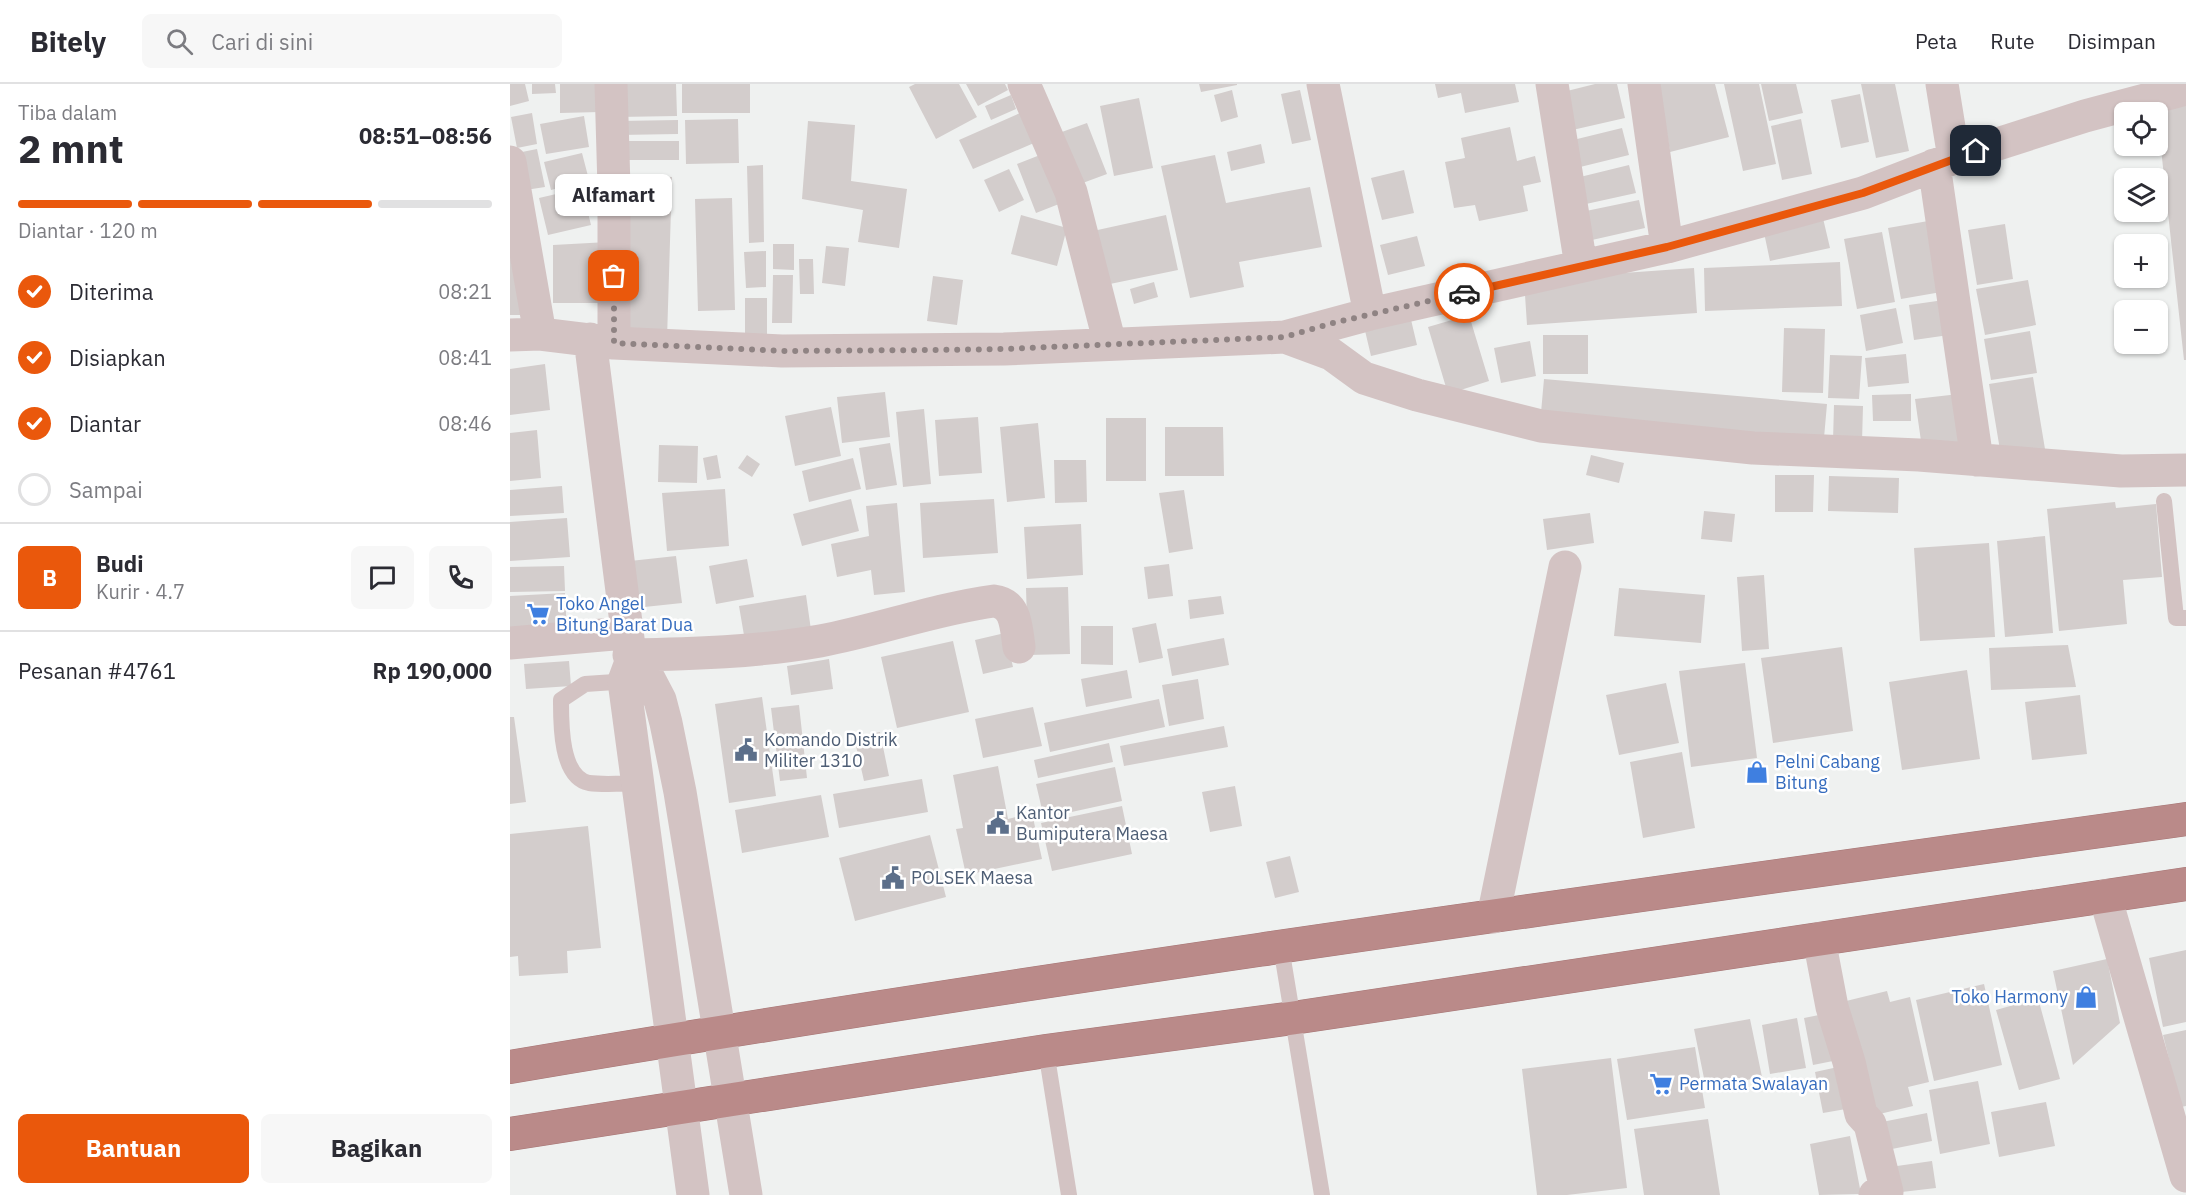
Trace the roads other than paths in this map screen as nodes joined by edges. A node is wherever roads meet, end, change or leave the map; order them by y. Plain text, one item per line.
1 (611, 84) edge
2 (1323, 84) edge
3 (1552, 84) edge
4 (1644, 84) edge
5 (1942, 84) edge
6 (1031, 86) edge
7 (2186, 88) edge
8 (1944, 161) junction
9 (510, 162) edge
10 (1667, 247) junction
11 (1581, 266) junction
12 (1370, 314) junction
13 (525, 335) edge
14 (1285, 337) junction
15 (602, 341) junction
16 (1110, 344) junction
17 (1977, 460) junction
18 (2186, 470) edge
19 (2164, 501) dead end
20 (1564, 567) dead end
21 (2186, 618) edge
22 (510, 643) edge
23 (1019, 647) dead end
24 (632, 662) junction
25 (636, 784) junction
26 (2186, 819) edge
27 (692, 867) junction
28 (651, 874) junction
29 (2186, 884) edge
30 (2105, 896) junction
31 (1494, 917) junction
32 (1819, 939) junction
33 (1281, 947) junction
34 (1293, 1018) junction
35 (719, 1032) junction
36 (671, 1040) junction
37 (1046, 1051) junction
38 (510, 1067) edge
39 (730, 1100) junction
40 (680, 1107) junction
41 (510, 1134) edge
42 (2186, 1176) edge
43 (693, 1195) edge
44 (746, 1195) edge
45 (1069, 1195) edge
46 (1322, 1195) edge
47 (1875, 1195) edge

1 - 15 street
2 - 12 street
3 - 11 street
4 - 10 street
5 - 8 street
6 - 16 street
7 - 8 street
8 - 10 street
8 - 17 street
9 - 13 street
10 - 11 street
11 - 12 street
12 - 14 street
13 - 15 street
14 - 16 street
14 - 17 street
15 - 16 street
15 - 24 street
17 - 18 street
19 - 21 lane
20 - 31 street
22 - 24 street
23 - 24 street
24 - 25 street
24 - 25 lane
24 - 27 street
25 - 28 street
26 - 31 highway
27 - 28 street
27 - 35 street
28 - 36 street
29 - 30 highway
30 - 32 highway
30 - 42 street
31 - 33 highway
32 - 34 highway
32 - 47 street
33 - 34 lane
33 - 35 highway
34 - 37 highway
34 - 46 lane
35 - 36 highway
35 - 39 street
36 - 38 highway
36 - 40 street
37 - 39 highway
37 - 45 lane
39 - 40 highway
39 - 44 street
40 - 41 highway
40 - 43 street

